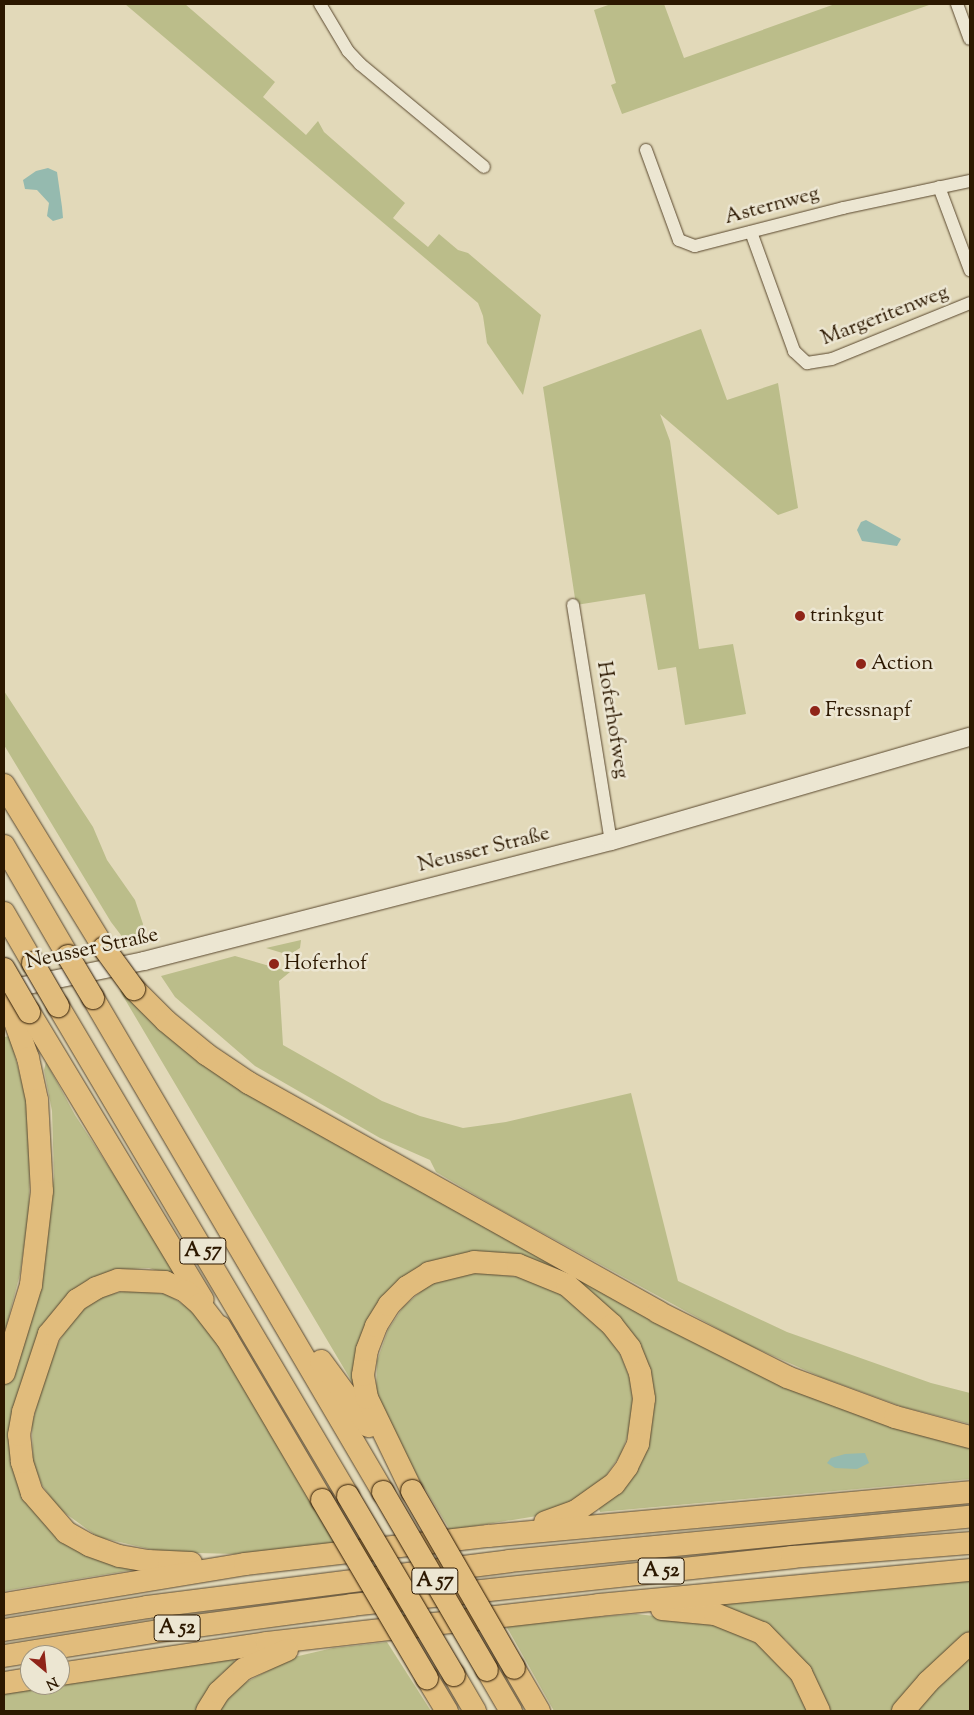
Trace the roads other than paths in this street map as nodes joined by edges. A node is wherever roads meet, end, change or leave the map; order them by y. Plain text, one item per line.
1 (320, 4) edge
2 (957, 4) edge
3 (970, 39) edge
4 (646, 150) dead end
5 (484, 167) dead end
6 (970, 181) edge
7 (939, 187) junction
8 (751, 232) junction
9 (970, 270) edge
10 (970, 304) edge
11 (573, 605) dead end
12 (970, 737) edge
13 (4, 785) edge
14 (612, 841) junction
15 (4, 846) edge
16 (4, 913) edge
17 (4, 969) edge
18 (4, 990) edge
19 (22, 1014) junction
20 (253, 1270) junction
21 (227, 1339) junction
22 (4, 1373) edge
23 (970, 1437) edge
24 (396, 1462) junction
25 (970, 1492) edge
26 (970, 1517) edge
27 (488, 1536) junction
28 (970, 1543) edge
29 (246, 1564) junction
30 (970, 1570) edge
31 (4, 1604) edge
32 (599, 1605) junction
33 (4, 1630) edge
34 (328, 1636) junction
35 (970, 1643) edge
36 (4, 1656) edge
37 (70, 1673) edge
38 (20, 1681) edge
39 (4, 1683) edge
40 (445, 1709) edge
41 (207, 1711) edge
42 (475, 1711) edge
43 (511, 1711) edge
44 (539, 1711) edge
45 (820, 1711) edge
46 (903, 1711) edge

1 - 5 street
2 - 3 street
4 - 8 street, Asternweg
6 - 7 street, Asternweg
7 - 8 street, Asternweg
7 - 9 street, Margeritenweg
8 - 10 street, Margeritenweg
11 - 14 street, Hoferhofweg
12 - 14 main road, Neusser Straße
13 - 23 highway, bridge
14 - 18 main road, Neusser Straße
15 - 20 highway, A 57, bridge
16 - 42 highway, A 57, bridge
17 - 19 highway, bridge
18 - 19 highway
19 - 21 highway
19 - 22 highway
20 - 24 highway
20 - 43 highway, A 57, bridge
21 - 29 highway
21 - 40 highway, bridge
24 - 27 highway
24 - 44 highway, bridge
25 - 27 highway
26 - 33 highway, A 52
27 - 29 highway
28 - 36 highway, A 52
29 - 31 highway
30 - 32 highway
32 - 34 highway
32 - 45 highway
34 - 37 highway
34 - 41 highway
35 - 46 highway
38 - 39 highway

